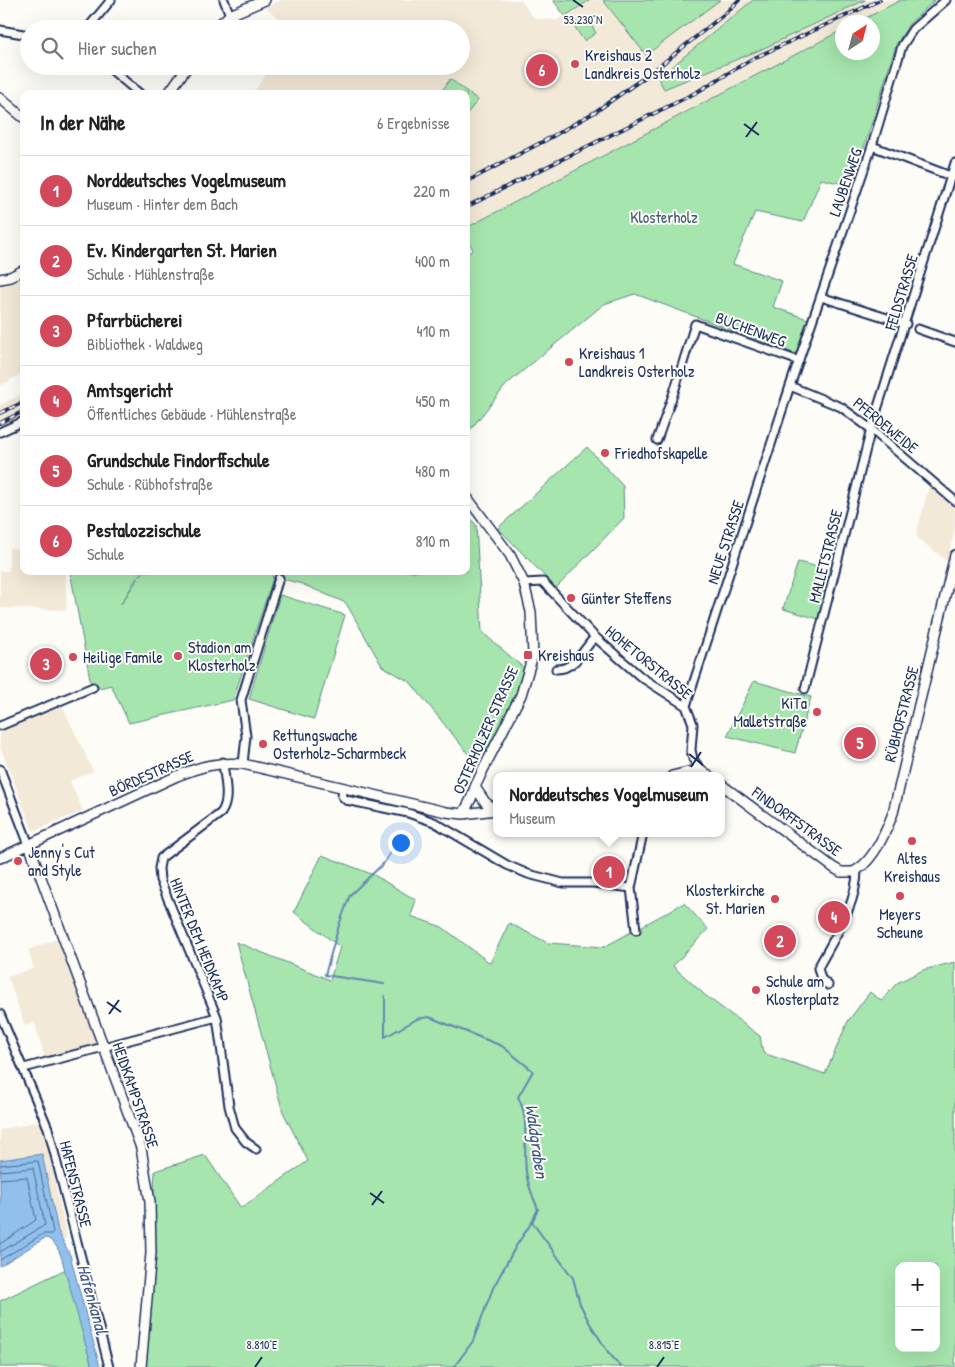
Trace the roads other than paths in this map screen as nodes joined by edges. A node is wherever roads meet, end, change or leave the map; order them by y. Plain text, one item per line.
1 (111, 0) edge
2 (224, 0) edge
3 (265, 0) edge
4 (946, 0) edge
5 (230, 15) junction
6 (94, 20) edge
7 (224, 20) edge
8 (0, 30) edge
9 (20, 33) edge
10 (118, 75) edge
11 (182, 75) edge
12 (135, 90) edge
13 (171, 90) edge
14 (0, 98) edge
15 (20, 115) edge
16 (872, 146) junction
17 (955, 163) edge
18 (953, 177) edge
19 (20, 272) edge
20 (0, 279) edge
21 (821, 297) junction
22 (906, 324) junction
23 (918, 329) dead end
24 (955, 342) edge
25 (799, 361) junction
26 (790, 386) junction
27 (20, 423) edge
28 (871, 429) junction
29 (0, 432) edge
30 (657, 440) dead end
31 (470, 501) edge
32 (955, 501) edge
33 (955, 555) edge
34 (279, 578) dead end
35 (524, 583) junction
36 (595, 637) junction
37 (556, 669) dead end
38 (93, 686) dead end
39 (805, 690) dead end
40 (686, 706) junction
41 (0, 726) edge
42 (223, 762) junction
43 (243, 764) junction
44 (0, 769) edge
45 (700, 769) junction
46 (688, 772) edge
47 (704, 772) edge
48 (475, 787) junction
49 (725, 787) edge
50 (342, 788) junction
51 (493, 808) edge
52 (493, 810) edge
53 (463, 814) junction
54 (642, 837) edge
55 (29, 845) junction
56 (0, 858) edge
57 (857, 870) junction
58 (631, 888) junction
59 (636, 930) dead end
60 (828, 985) dead end
61 (0, 1014) edge
62 (217, 1017) junction
63 (104, 1046) junction
64 (24, 1068) junction
65 (256, 1149) dead end
66 (110, 1367) edge
67 (141, 1367) edge

1 - 6 street
2 - 5 street
3 - 5 street
4 - 16 street, LAUBENWEG
5 - 7 street
8 - 9 street
10 - 12 street
11 - 13 street
14 - 15 street
16 - 18 street
16 - 21 street, LAUBENWEG
17 - 18 street, FELDSTRASSE
18 - 22 street, FELDSTRASSE
19 - 20 street
21 - 22 street
21 - 25 street, LAUBENWEG
22 - 28 street, FELDSTRASSE
23 - 24 street
25 - 26 street, LAUBENWEG
25 - 30 street, BUCHENWEG
26 - 28 street, PFERDEWEIDE
26 - 40 street, NEUE STRASSE
27 - 29 street
28 - 32 street, PFERDEWEIDE
28 - 39 street, MALLETSTRASSE
31 - 35 street, OSTERHOLZER STRASSE
33 - 57 street, RÜBHOFSTRASSE
34 - 43 street
35 - 36 street, HOHETORSTRASSE
35 - 48 street, OSTERHOLZER STRASSE
36 - 37 street
36 - 40 street, HOHETORSTRASSE
38 - 41 street
40 - 45 street, HOHETORSTRASSE
42 - 43 street, BÖRDESTRASSE
42 - 55 street, BÖRDESTRASSE
42 - 62 street, HINTER DEM HEIDKAMP
43 - 50 street, BÖRDESTRASSE
44 - 55 street
45 - 46 street
45 - 47 street
48 - 51 street
48 - 53 street, OSTERHOLZER STRASSE
49 - 57 street, FINDORFFSTRASSE
50 - 53 street, BÖRDESTRASSE
50 - 58 street
52 - 53 street, BÖRDESTRASSE
54 - 58 street
55 - 56 street, BÖRDESTRASSE
55 - 63 street, HEIDKAMPSTRASSE
57 - 60 street
58 - 59 street
61 - 64 street, HAFENSTRASSE
62 - 63 street
62 - 65 street, HINTER DEM HEIDKAMP
63 - 64 street
63 - 67 street, HEIDKAMPSTRASSE
64 - 66 street, HAFENSTRASSE

